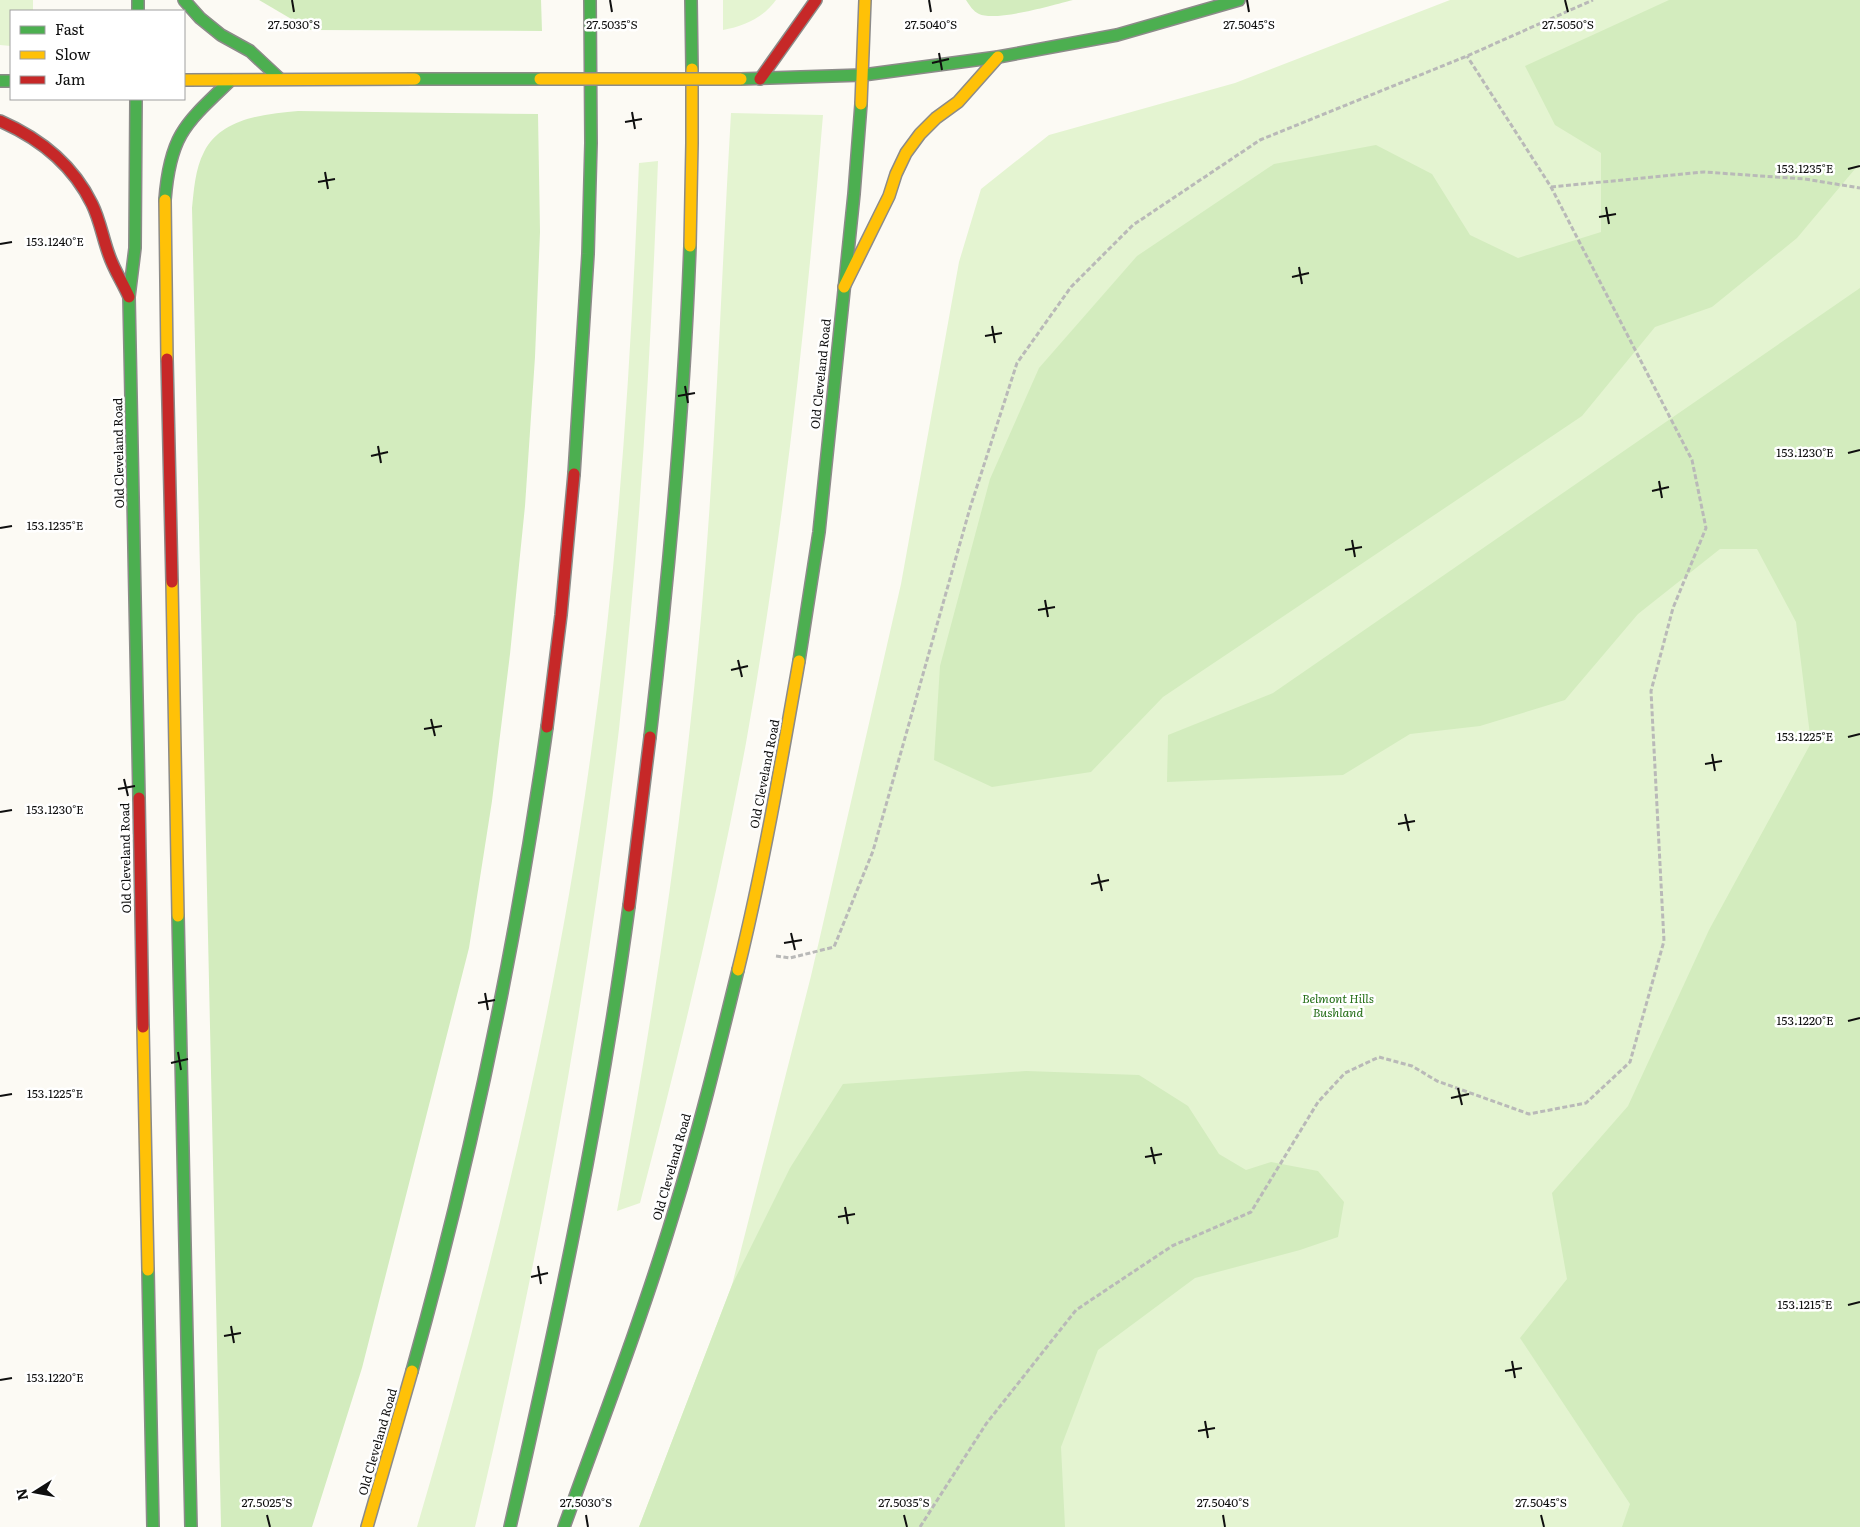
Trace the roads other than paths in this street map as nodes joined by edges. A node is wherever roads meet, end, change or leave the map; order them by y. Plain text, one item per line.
1 (184, 0) edge
2 (590, 0) edge
3 (691, 0) edge
4 (816, 0) edge
5 (865, 0) edge
6 (1239, 0) edge
7 (998, 57) junction
8 (863, 75) junction
9 (280, 79) junction
10 (760, 79) junction
11 (185, 80) edge
12 (231, 80) junction
13 (136, 100) edge
14 (0, 121) edge
15 (844, 287) junction
16 (129, 297) junction
17 (153, 1527) edge
18 (192, 1527) edge
19 (368, 1527) edge
20 (510, 1527) edge
21 (564, 1527) edge

1 - 9 main road
2 - 19 main road, Old Cleveland Road
3 - 20 main road
4 - 10 main road
5 - 8 main road, Old Cleveland Road
6 - 7 main road
7 - 8 main road
7 - 15 main road
8 - 10 main road
8 - 15 main road, Old Cleveland Road
9 - 10 main road, bridge
9 - 12 main road
11 - 12 main road
12 - 18 main road
13 - 16 main road, Old Cleveland Road
14 - 16 main road
15 - 21 main road, Old Cleveland Road
16 - 17 main road, Old Cleveland Road

